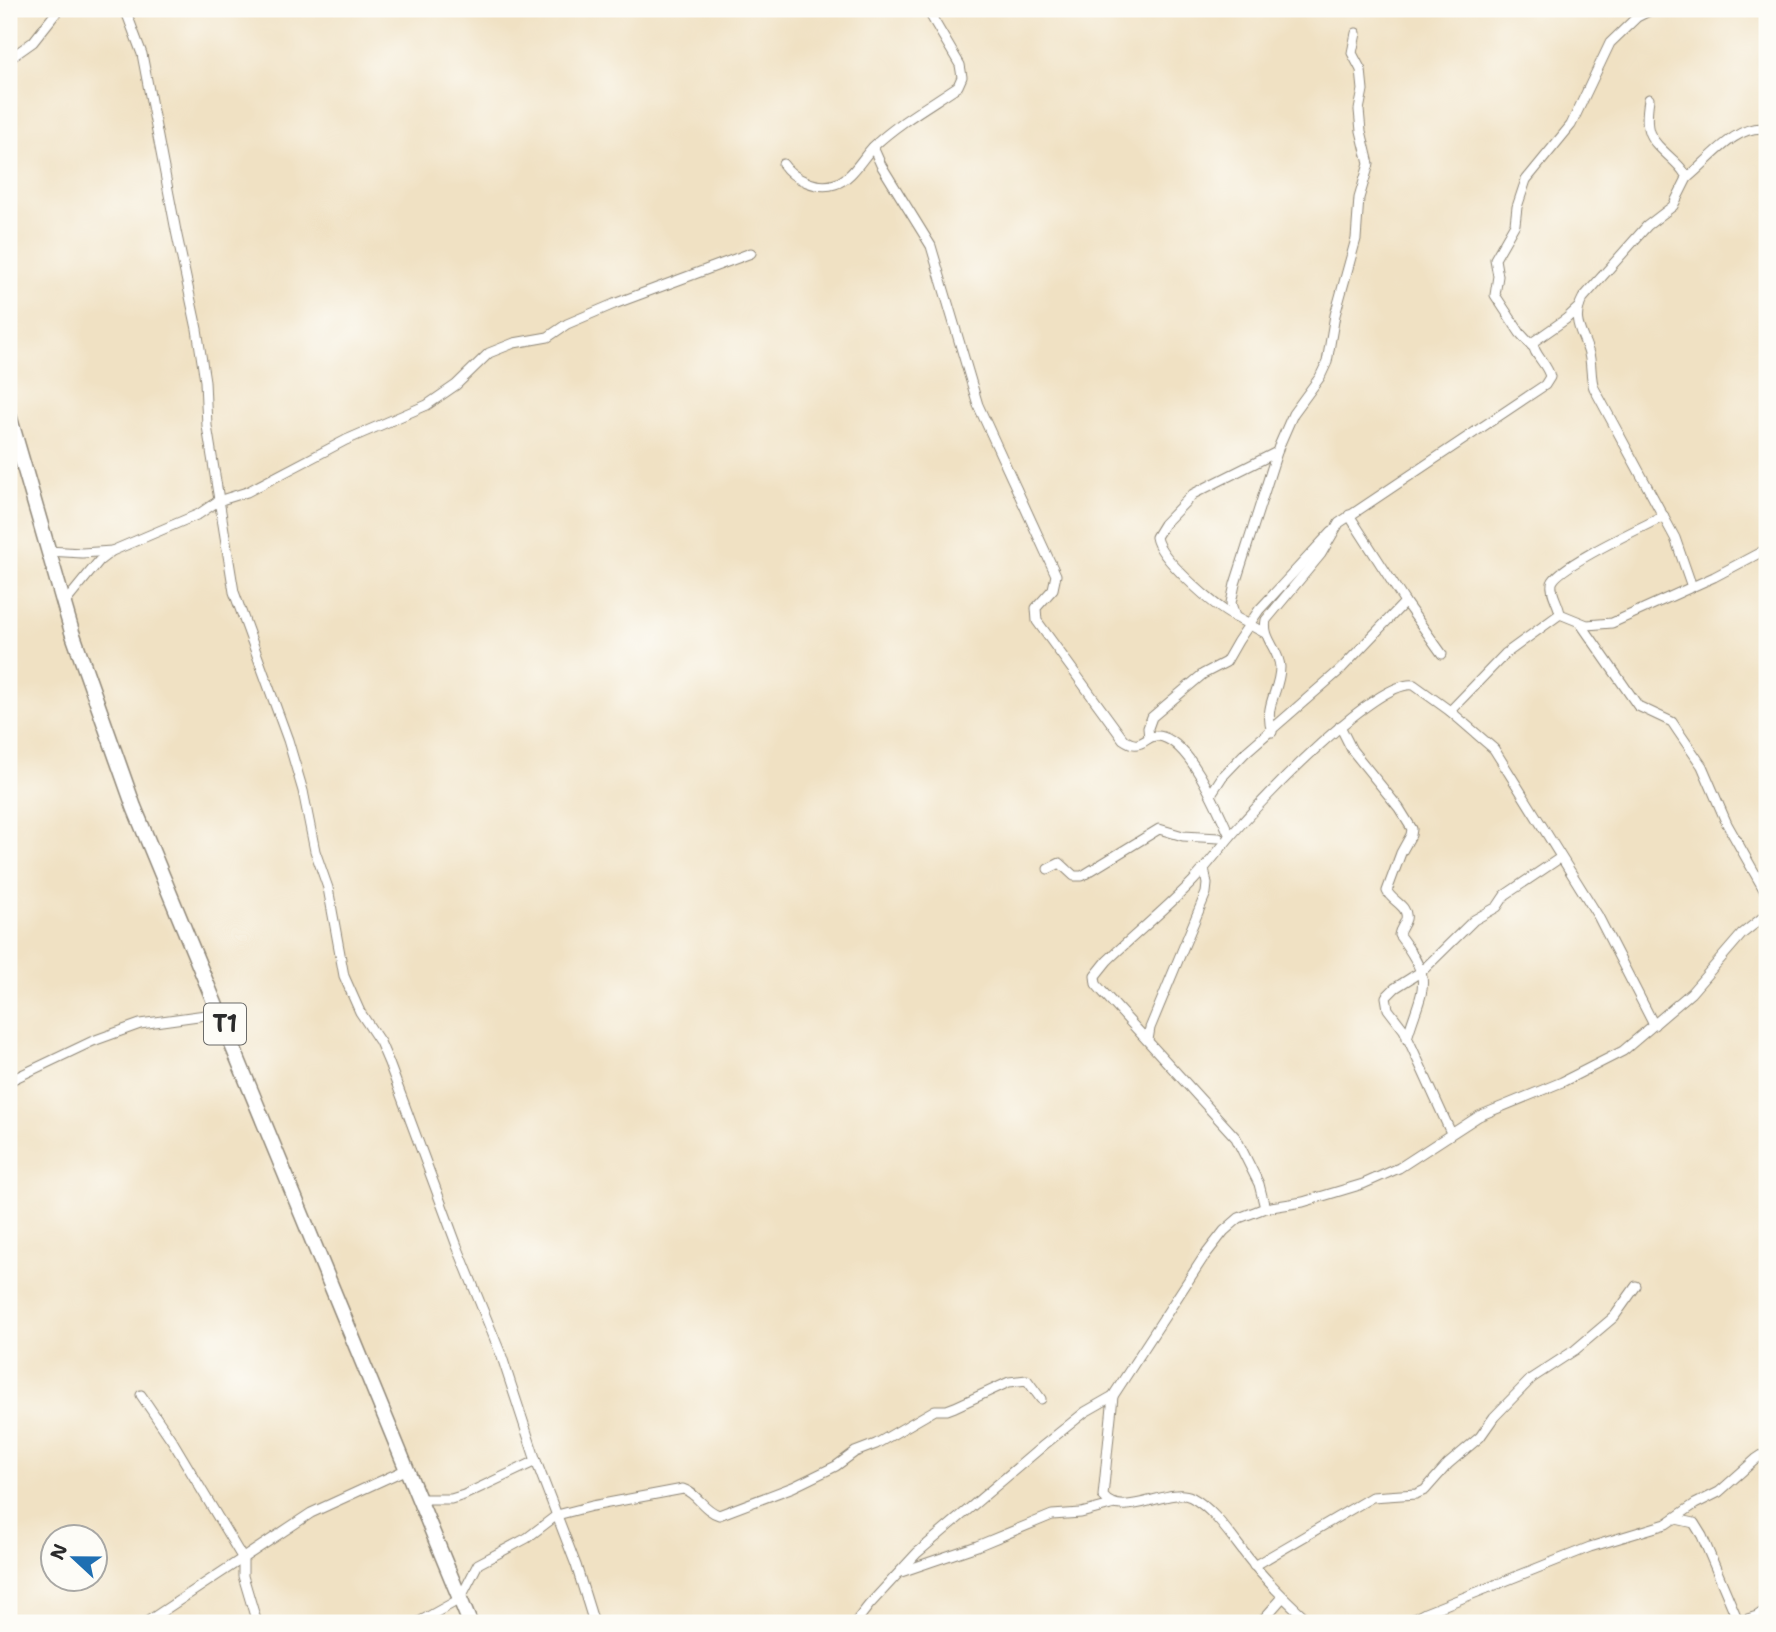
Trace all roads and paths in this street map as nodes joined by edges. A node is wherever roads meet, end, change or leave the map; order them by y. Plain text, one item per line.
1 (59, 9) edge
2 (125, 9) edge
3 (927, 9) edge
4 (1653, 9) edge
5 (1356, 33) dead end
6 (9, 59) edge
7 (1649, 99) dead end
8 (1767, 130) edge
9 (873, 147) junction
10 (783, 164) dead end
11 (1687, 178) junction
12 (751, 253) dead end
13 (1578, 307) junction
14 (1532, 346) junction
15 (9, 415) edge
16 (1277, 452) junction
17 (218, 501) junction
18 (1349, 515) junction
19 (1664, 516) junction
20 (1336, 527) junction
21 (48, 551) junction
22 (113, 551) junction
23 (1763, 551) dead end
24 (1692, 587) junction
25 (1405, 602) junction
26 (64, 604) junction
27 (1560, 614) junction
28 (1234, 617) junction
29 (1581, 624) junction
30 (1250, 625) junction
31 (1265, 633) junction
32 (1442, 654) dead end
33 (1450, 711) junction
34 (1340, 726) junction
35 (1272, 732) junction
36 (1149, 738) junction
37 (1211, 794) junction
38 (1220, 813) junction
39 (1230, 836) junction
40 (1219, 838) junction
41 (1219, 850) junction
42 (1560, 858) junction
43 (1204, 868) junction
44 (1048, 869) dead end
45 (1767, 895) edge
46 (1767, 914) edge
47 (1422, 971) junction
48 (220, 1013) junction
49 (1654, 1025) junction
50 (1407, 1038) junction
51 (1148, 1040) junction
52 (9, 1081) edge
53 (1451, 1133) junction
54 (1265, 1208) junction
55 (1636, 1286) dead end
56 (141, 1395) dead end
57 (1113, 1396) junction
58 (1041, 1399) dead end
59 (1767, 1457) edge
60 (536, 1461) junction
61 (407, 1469) junction
62 (421, 1499) junction
63 (1115, 1504) junction
64 (557, 1516) junction
65 (1676, 1519) junction
66 (243, 1559) junction
67 (1254, 1566) junction
68 (899, 1572) junction
69 (1283, 1597) junction
70 (460, 1599) junction
71 (1767, 1609) edge
72 (145, 1623) edge
73 (257, 1623) edge
74 (417, 1623) edge
75 (470, 1623) edge
76 (594, 1623) edge
77 (855, 1623) edge
78 (1260, 1623) edge
79 (1311, 1623) edge
80 (1406, 1623) edge
81 (1738, 1623) edge

1 - 6 street
2 - 17 street
3 - 9 street
4 - 14 street
5 - 16 street
7 - 11 street
8 - 11 street
9 - 10 street
9 - 36 street
11 - 13 street
12 - 17 street
13 - 14 street
13 - 19 street
14 - 18 street
15 - 21 highway, T1
16 - 28 street
16 - 28 street
17 - 22 street
17 - 60 street
18 - 20 street
18 - 25 street
19 - 24 street
19 - 27 street
20 - 30 street
20 - 31 street
21 - 22 street
21 - 26 highway, T1
22 - 26 street
23 - 24 street
24 - 29 street
25 - 32 street
25 - 35 street
26 - 48 highway, T1
27 - 29 street
27 - 33 street
28 - 30 street
29 - 45 street
30 - 31 street
30 - 36 street
31 - 35 street
33 - 34 street
33 - 42 street
34 - 39 street
34 - 47 street
35 - 37 street
36 - 37 street
37 - 38 street
38 - 39 street
38 - 40 street
39 - 41 street
40 - 41 street
40 - 44 street
41 - 43 street
42 - 47 street
42 - 49 street
43 - 51 street
43 - 51 street
46 - 49 street
47 - 50 street
47 - 50 street
48 - 52 street
48 - 61 highway, T1
49 - 53 street
50 - 53 street
51 - 54 street
53 - 54 street
54 - 57 street
55 - 67 street
56 - 66 street
57 - 63 street
57 - 68 street
58 - 64 street
59 - 65 street
60 - 62 street
60 - 64 street
61 - 62 highway, T1
61 - 66 street
62 - 70 highway, T1
63 - 67 street
63 - 68 street
64 - 70 street
64 - 76 street
65 - 80 street
65 - 81 street
66 - 72 street
66 - 73 street
67 - 69 street
68 - 77 street
69 - 78 street
69 - 79 street
70 - 74 street
70 - 75 highway, T1
71 - 81 street

